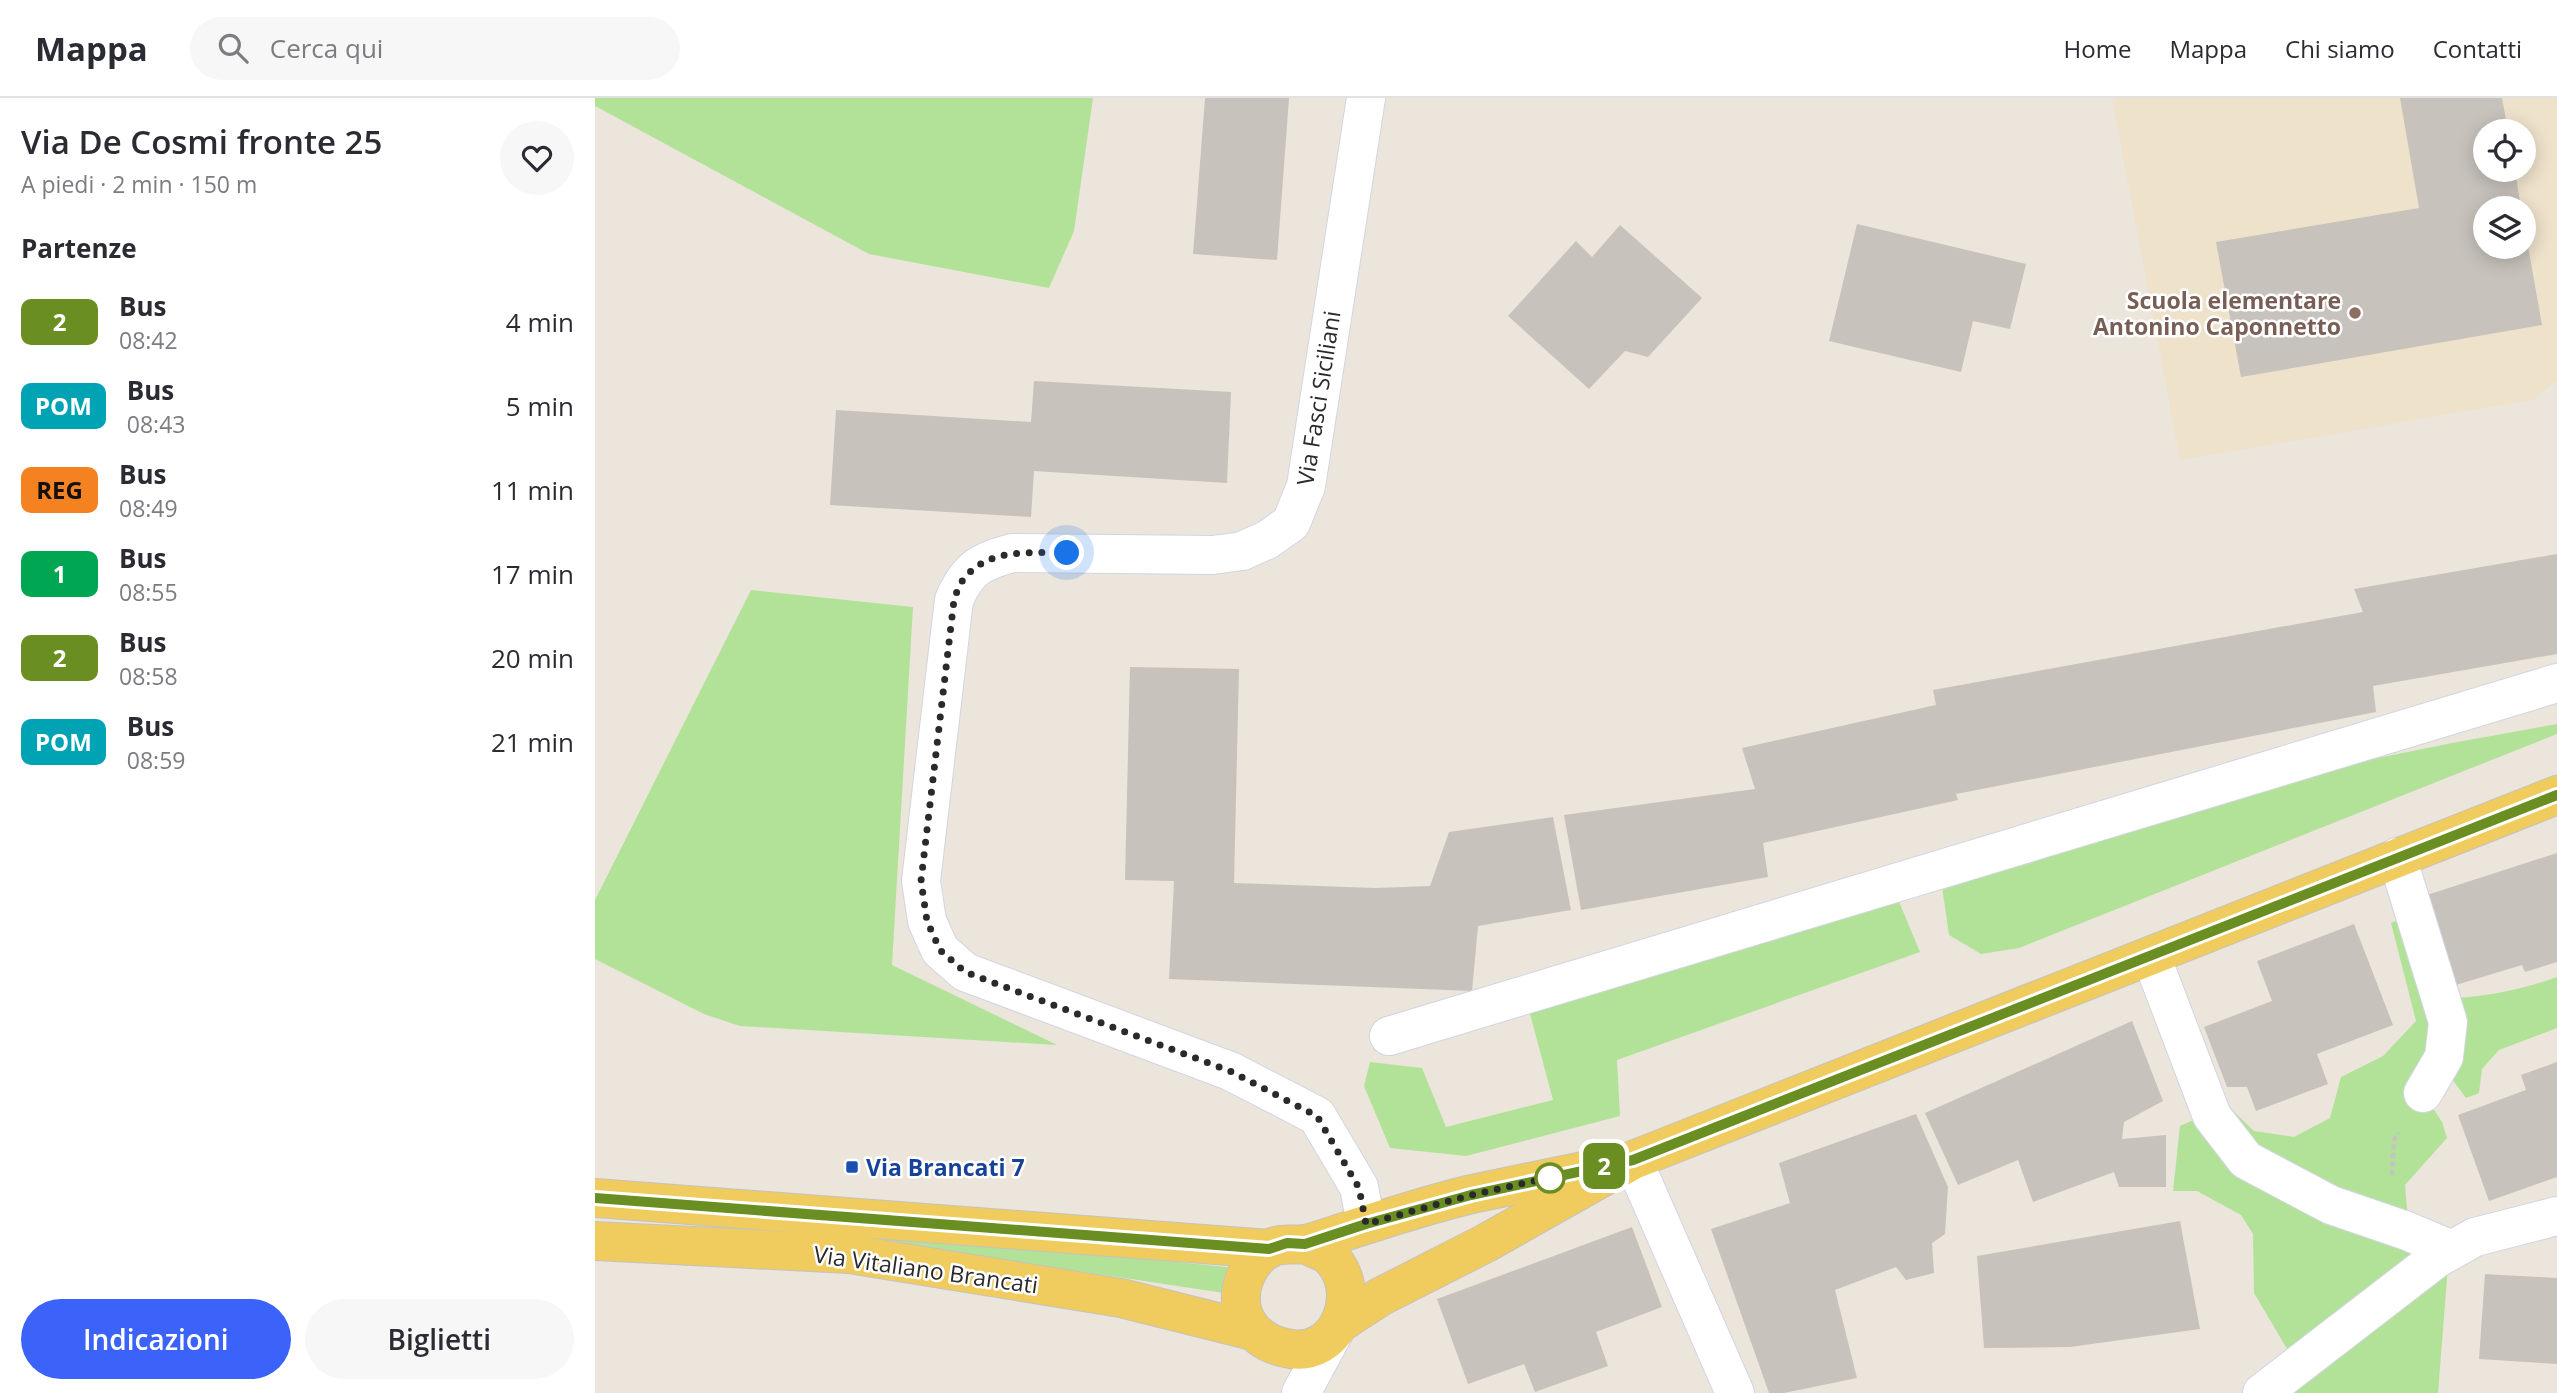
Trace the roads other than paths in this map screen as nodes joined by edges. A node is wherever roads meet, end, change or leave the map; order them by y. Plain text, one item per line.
1 (1366, 98) edge
2 (2557, 684) edge
3 (2557, 795) edge
4 (2397, 857) junction
5 (2151, 956) junction
6 (1389, 1036) dead end
7 (2423, 1093) road end
8 (1633, 1160) junction
9 (595, 1198) edge
10 (2557, 1216) edge
11 (1366, 1224) junction
12 (595, 1241) edge
13 (1287, 1247) junction
14 (2452, 1251) junction
15 (1336, 1329) junction
16 (1253, 1331) junction
17 (1312, 1388) edge
18 (1735, 1393) edge
19 (2262, 1393) edge

1 - 11 street, Via Fasci Siciliani
2 - 6 street
3 - 4 main road
4 - 5 main road
4 - 7 street
5 - 8 main road
5 - 14 street
8 - 11 main road
8 - 15 main road
8 - 18 street
9 - 13 main road, Via Vitaliano Brancati
10 - 14 street
11 - 13 main road
12 - 16 main road, Via Vitaliano Brancati
13 - 15 main road
13 - 16 main road
14 - 19 street
15 - 16 main road
15 - 17 street

